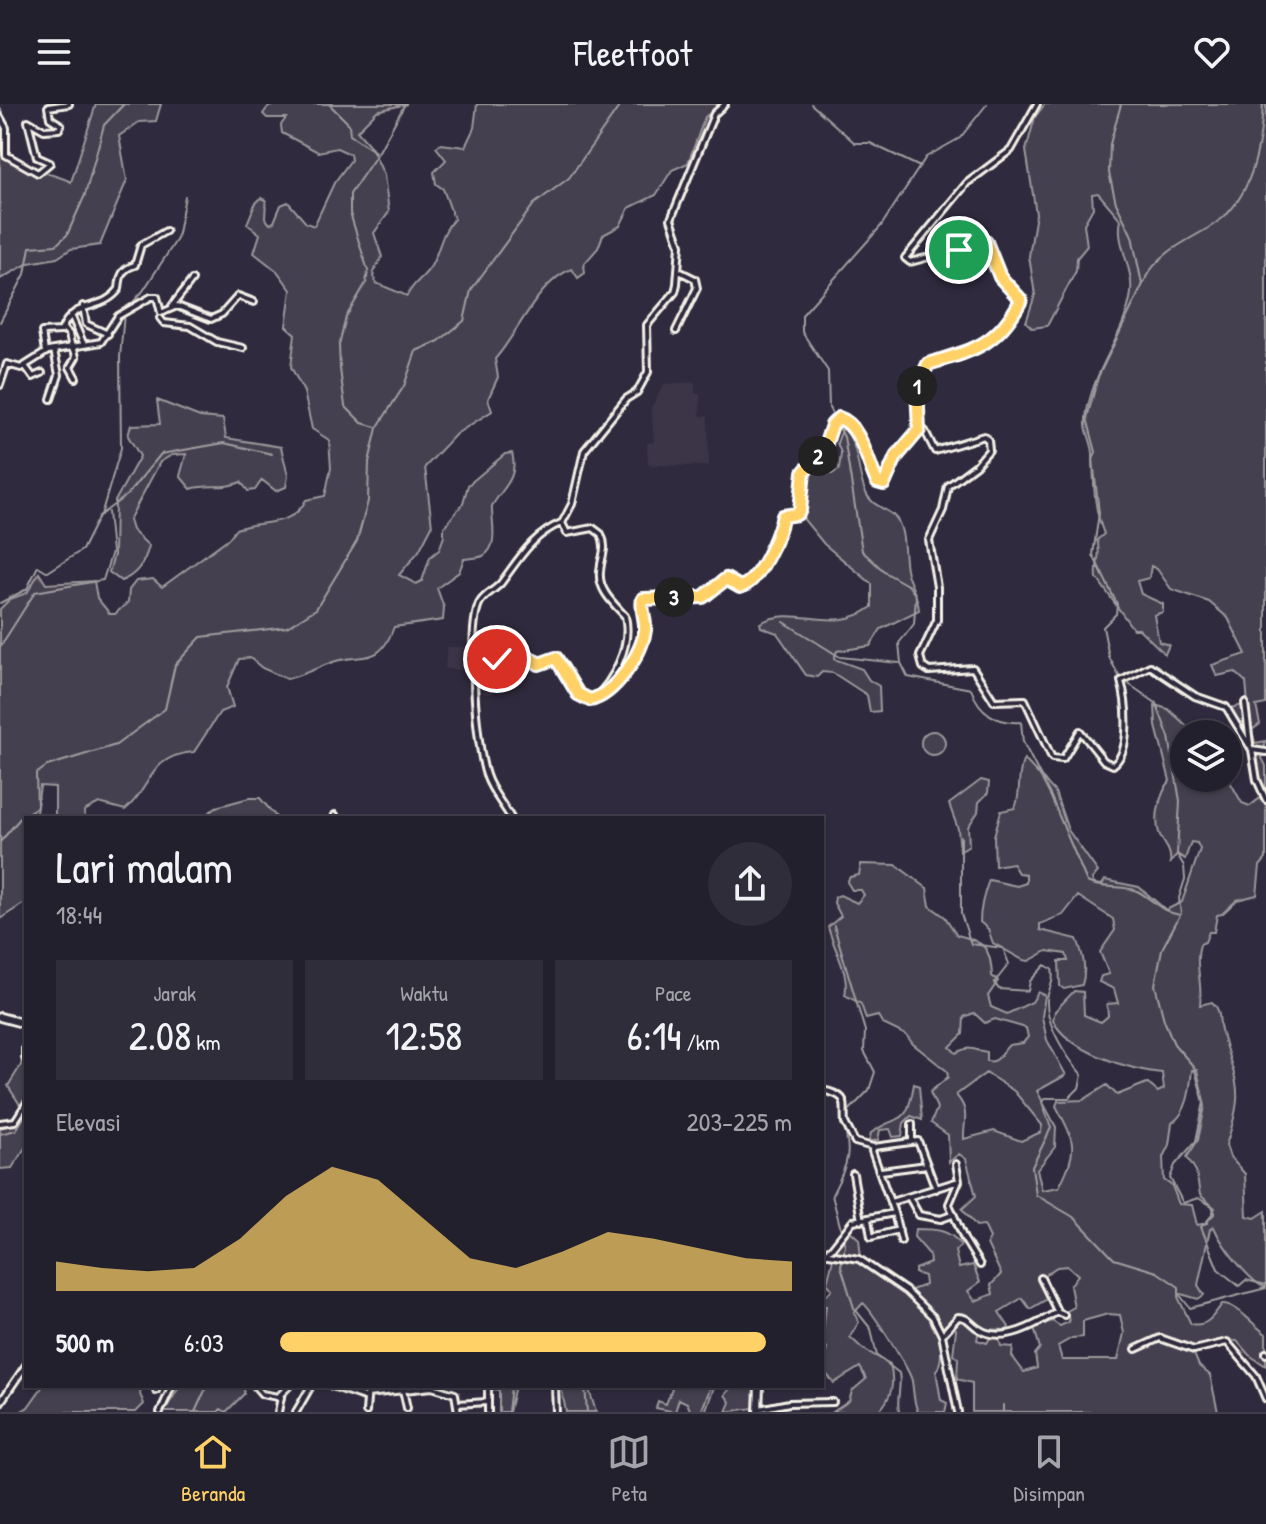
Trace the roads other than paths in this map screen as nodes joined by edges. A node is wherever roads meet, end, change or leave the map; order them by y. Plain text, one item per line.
1 (69, 104) edge
2 (725, 104) edge
3 (1037, 104) edge
4 (0, 117) edge
5 (166, 231) dead end
6 (679, 271) junction
7 (192, 280) dead end
8 (254, 302) dead end
9 (83, 306) junction
10 (172, 306) junction
11 (71, 315) junction
12 (161, 316) junction
13 (156, 324) dead end
14 (63, 328) junction
15 (676, 331) dead end
16 (108, 334) junction
17 (84, 345) junction
18 (243, 348) dead end
19 (73, 349) junction
20 (54, 350) junction
21 (45, 352) junction
22 (25, 366) junction
23 (42, 373) dead end
24 (76, 378) dead end
25 (0, 385) edge
26 (51, 399) dead end
27 (919, 430) junction
28 (562, 523) junction
29 (476, 674) junction
30 (595, 699) junction
31 (1245, 703) dead end
32 (1251, 748) junction
33 (1266, 752) edge
34 (1266, 800) edge
35 (510, 816) edge
36 (0, 1017) edge
37 (24, 1023) edge
38 (824, 1091) edge
39 (24, 1107) edge
40 (0, 1123) edge
41 (912, 1124) dead end
42 (912, 1140) junction
43 (874, 1147) junction
44 (956, 1164) dead end
45 (927, 1165) junction
46 (881, 1171) junction
47 (853, 1174) dead end
48 (959, 1181) junction
49 (936, 1189) junction
50 (909, 1197) junction
51 (891, 1202) junction
52 (894, 1213) junction
53 (952, 1215) junction
54 (868, 1219) junction
55 (861, 1221) junction
56 (899, 1230) junction
57 (901, 1241) dead end
58 (824, 1251) edge
59 (824, 1253) edge
60 (980, 1265) dead end
61 (1041, 1278) dead end
62 (1057, 1312) junction
63 (1064, 1315) dead end
64 (942, 1335) junction
65 (1136, 1349) dead end
66 (24, 1368) edge
67 (171, 1388) edge
68 (257, 1388) edge
69 (288, 1388) edge
70 (310, 1388) edge
71 (339, 1388) edge
72 (368, 1388) edge
73 (423, 1388) edge
74 (436, 1388) edge
75 (488, 1388) edge
76 (555, 1388) edge
77 (759, 1388) edge
78 (403, 1390) junction
79 (367, 1396) junction
80 (281, 1397) junction
81 (1266, 1399) edge
82 (487, 1402) junction
83 (833, 1402) dead end
84 (0, 1403) edge
85 (457, 1404) junction
86 (407, 1408) dead end
87 (758, 1410) edge
88 (160, 1412) edge
89 (278, 1412) edge
90 (296, 1412) edge
91 (366, 1412) edge
92 (458, 1412) edge
93 (488, 1412) edge
94 (556, 1412) edge
95 (958, 1412) edge

1 - 4 street
2 - 6 street
3 - 27 street
5 - 9 street
6 - 15 street
6 - 28 street
7 - 10 street
8 - 10 street
9 - 11 street
9 - 16 street
10 - 12 street
11 - 14 street
11 - 17 street
12 - 13 street
12 - 16 street
12 - 18 street
14 - 19 street
14 - 21 street
16 - 17 street
17 - 19 street
19 - 20 street
19 - 24 street
20 - 21 street
20 - 26 street
21 - 22 street
22 - 23 street
22 - 25 street
27 - 30 street
27 - 32 street
28 - 29 street
28 - 30 street
29 - 30 street
29 - 35 street
31 - 32 street
32 - 33 street
32 - 34 street
36 - 37 street
38 - 43 street
39 - 40 street
41 - 42 street
42 - 43 street
42 - 45 street
43 - 46 street
44 - 48 street
45 - 46 street
45 - 49 street
46 - 51 street
47 - 55 street
48 - 49 street
48 - 53 street
49 - 50 street
50 - 51 street
50 - 53 street
51 - 52 street
52 - 54 street
52 - 56 street
53 - 60 street
54 - 55 street
54 - 56 street
55 - 58 street
56 - 57 street
59 - 64 street
61 - 62 street
62 - 63 street
62 - 64 street
64 - 95 street
65 - 81 street
66 - 84 street
67 - 88 street
68 - 80 street
69 - 80 street
70 - 90 street
71 - 79 street
72 - 79 street
73 - 78 street
74 - 85 street
75 - 82 street
76 - 94 street
77 - 87 street
78 - 79 street
78 - 86 street
79 - 91 street
80 - 89 street
82 - 85 street
82 - 93 street
83 - 87 street
85 - 92 street

